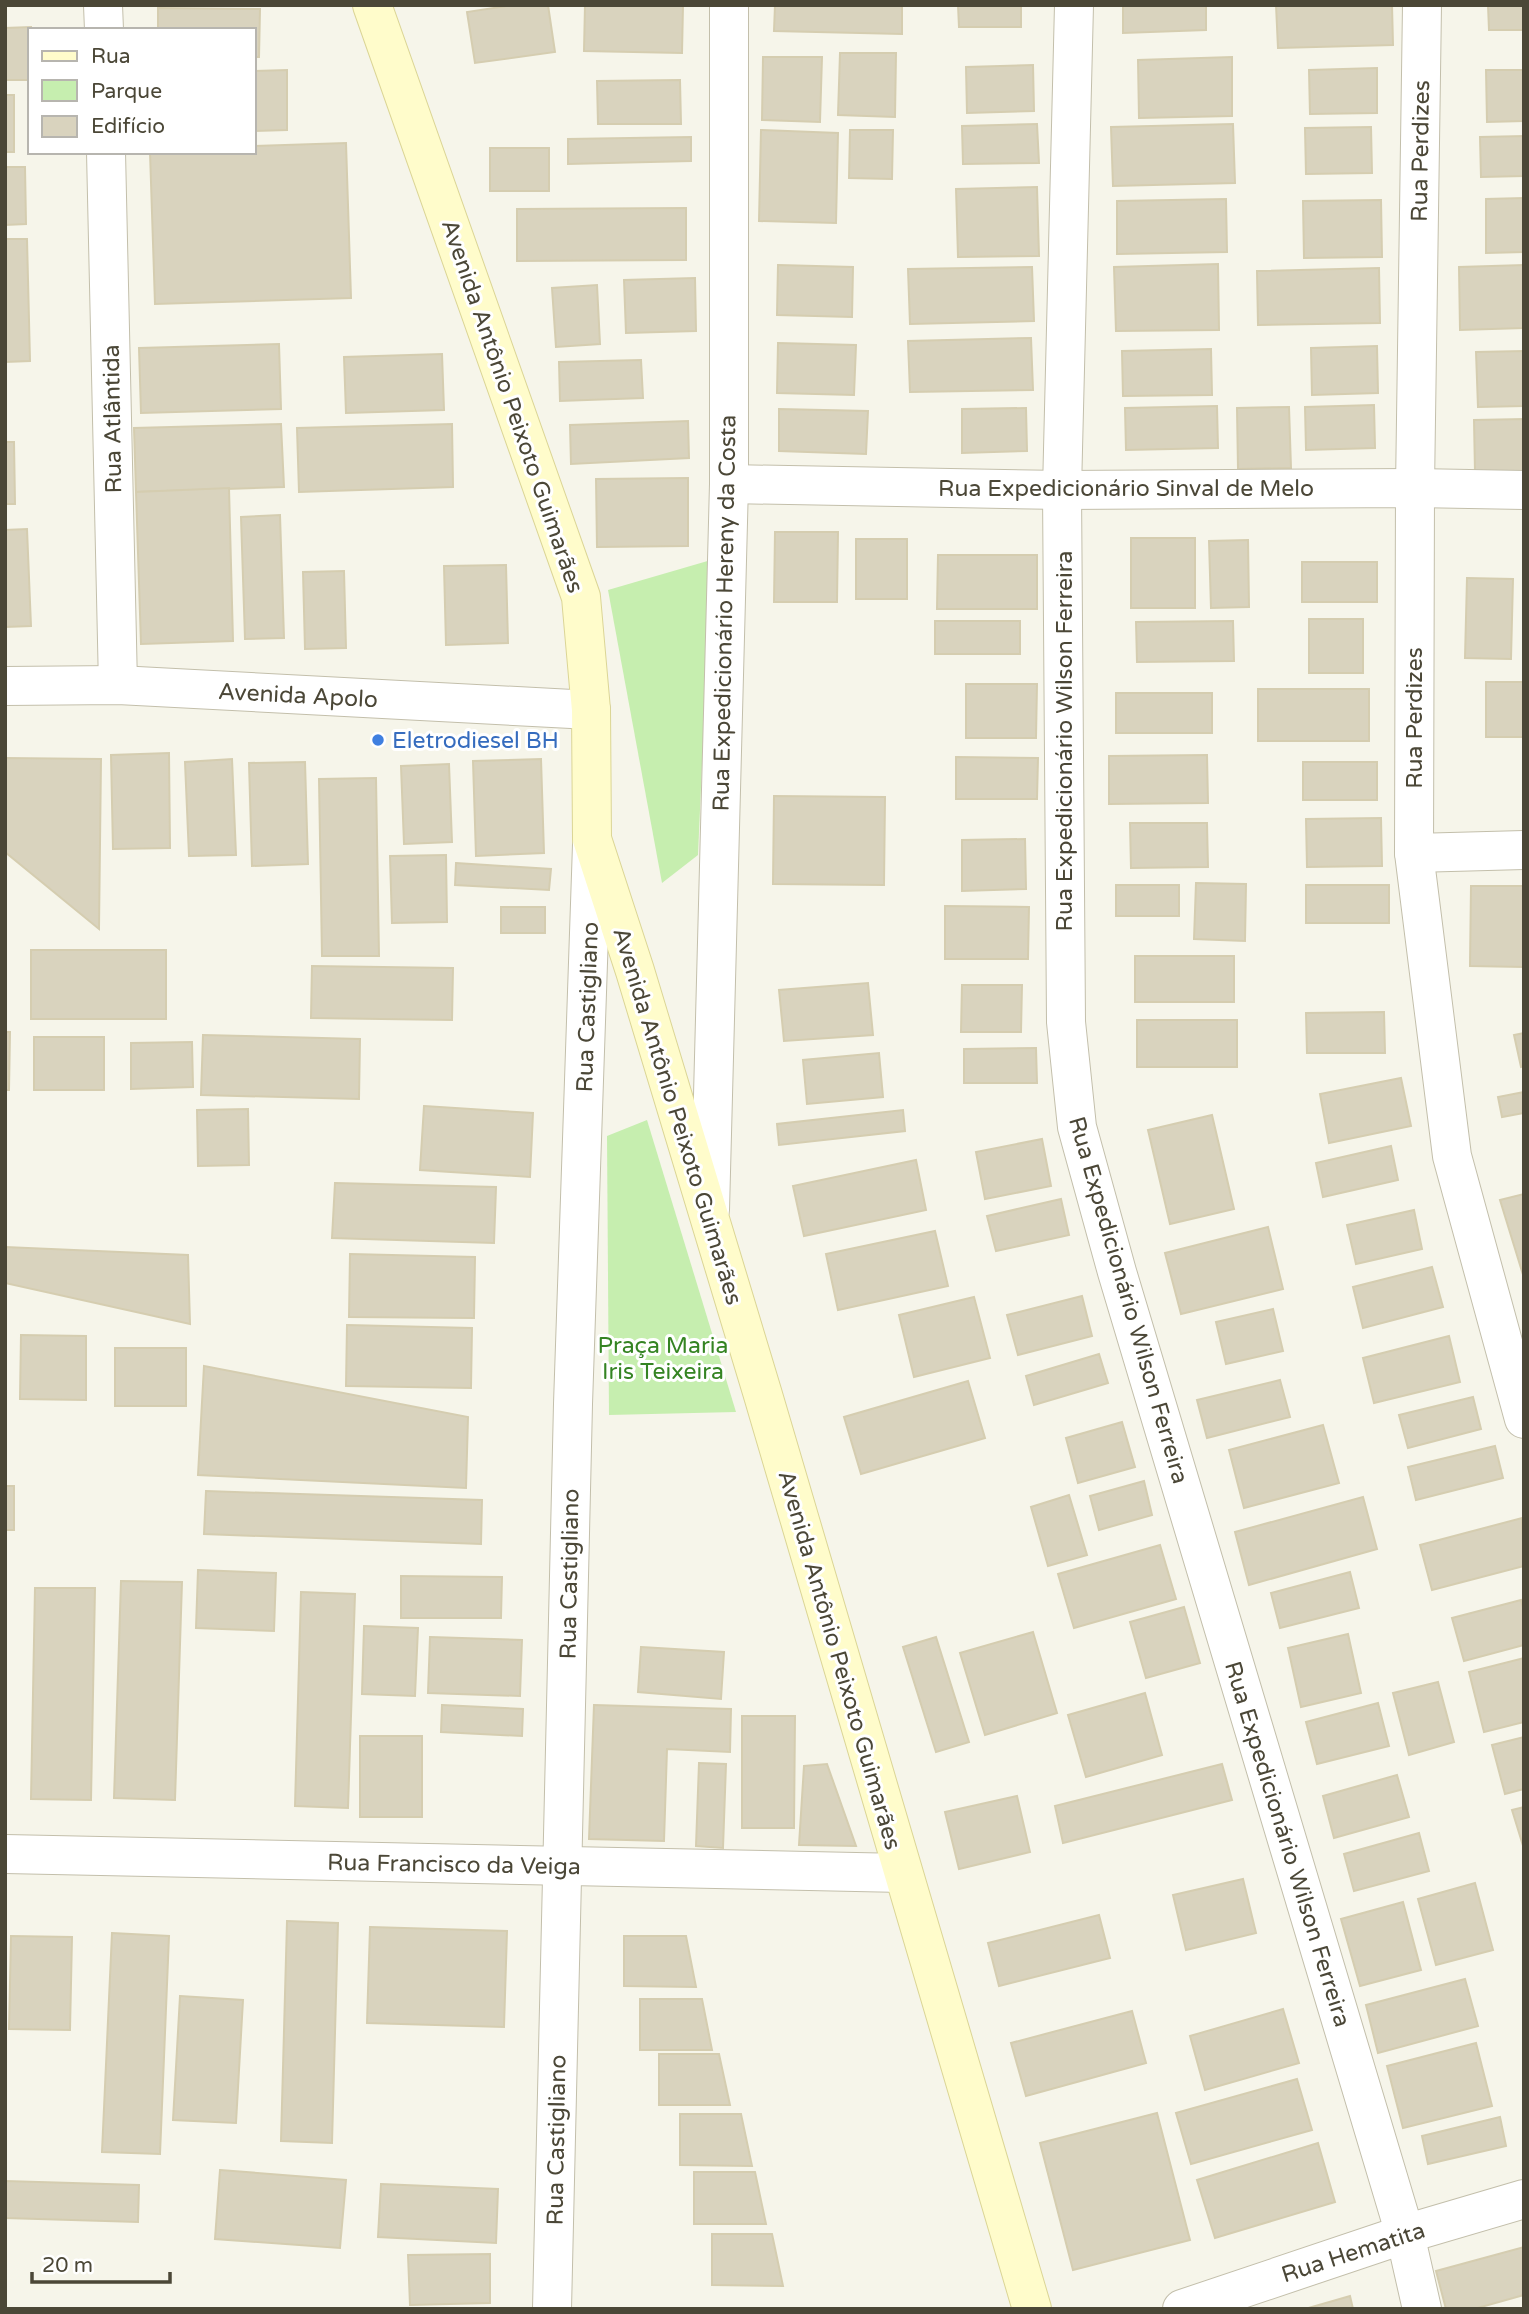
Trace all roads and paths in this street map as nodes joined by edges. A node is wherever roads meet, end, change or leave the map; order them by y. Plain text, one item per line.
1 (103, 5) edge
2 (372, 5) edge
3 (729, 5) edge
4 (1074, 5) edge
5 (1422, 5) edge
6 (104, 28) edge
7 (106, 154) edge
8 (729, 484) junction
9 (1415, 488) junction
10 (1062, 490) junction
11 (1524, 490) edge
12 (118, 685) junction
13 (5, 687) edge
14 (591, 710) junction
15 (592, 839) junction
16 (1524, 850) edge
17 (1414, 853) junction
18 (710, 1220) junction
19 (1524, 1419) edge
20 (5, 1854) edge
21 (562, 1867) junction
22 (902, 1873) junction
23 (1524, 2199) edge
24 (1405, 2234) junction
25 (552, 2309) edge
26 (1032, 2309) edge
27 (1182, 2309) edge
28 (1422, 2309) edge

1 - 6 street
2 - 14 street, Avenida Antônio Peixoto Guimarães
3 - 8 street, Rua Expedicionário Hereny da Costa
4 - 10 street, Rua Expedicionário Wilson Ferreira
5 - 9 street, Rua Perdizes
7 - 12 street, Rua Atlântida
8 - 10 street, Rua Expedicionário Sinval de Melo
8 - 18 street, Rua Expedicionário Hereny da Costa
9 - 10 street, Rua Expedicionário Sinval de Melo
9 - 11 street, Rua Expedicionário Sinval de Melo
9 - 17 street, Rua Perdizes
10 - 24 street, Rua Expedicionário Wilson Ferreira
12 - 13 street, Avenida Apolo
12 - 14 street, Avenida Apolo
14 - 15 street, Avenida Antônio Peixoto Guimarães
15 - 18 street, Avenida Antônio Peixoto Guimarães
15 - 21 street, Rua Castigliano
16 - 17 street
17 - 19 street, Rua Perdizes
18 - 22 street, Avenida Antônio Peixoto Guimarães
20 - 21 street, Rua Francisco da Veiga
21 - 22 street, Rua Francisco da Veiga
21 - 25 street, Rua Castigliano
22 - 26 street, Avenida Antônio Peixoto Guimarães
23 - 24 street, Rua Hematita
24 - 27 street, Rua Hematita
24 - 28 street, Rua Expedicionário Wilson Ferreira

